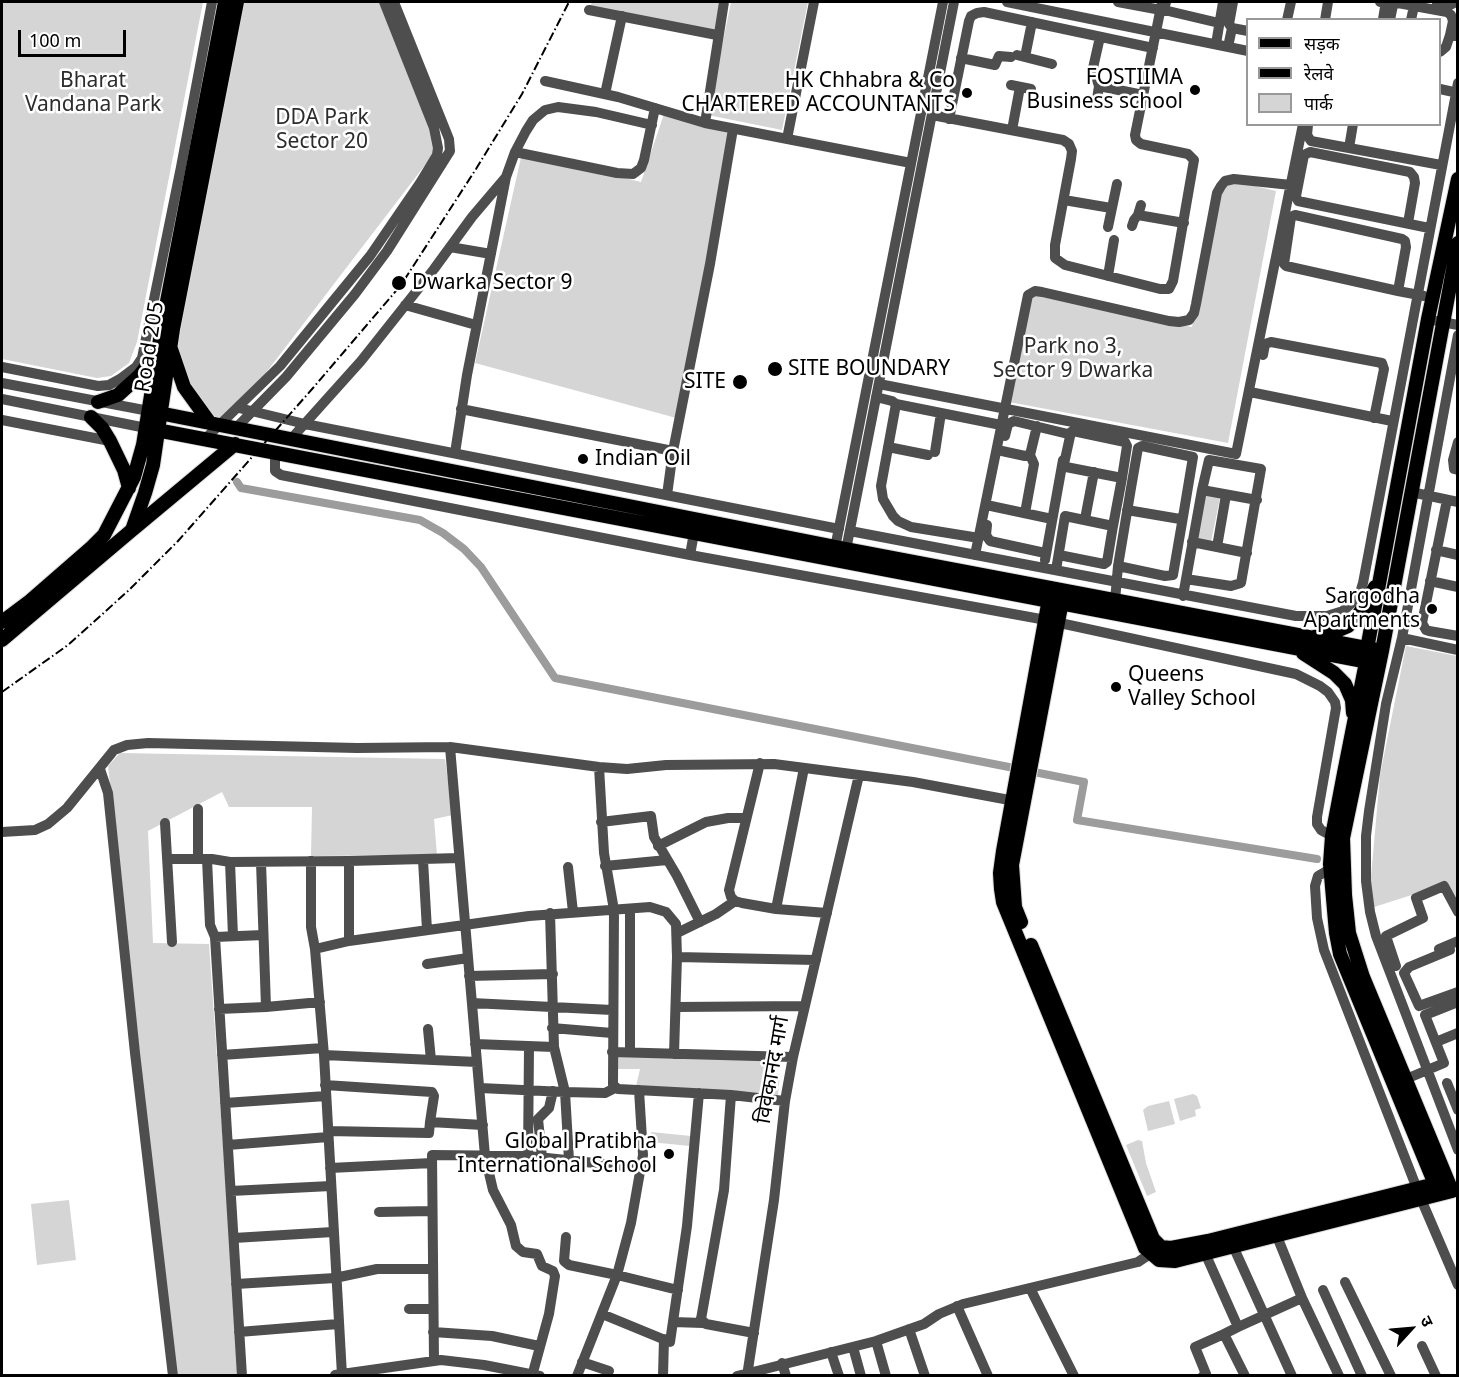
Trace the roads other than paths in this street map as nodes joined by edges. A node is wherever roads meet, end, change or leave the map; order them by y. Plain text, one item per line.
1 (212, 2) edge
2 (225, 2) edge
3 (237, 2) edge
4 (384, 2) edge
5 (394, 2) edge
6 (724, 2) edge
7 (814, 2) edge
8 (943, 2) edge
9 (954, 2) edge
10 (1007, 2) edge
11 (1118, 2) edge
12 (1223, 2) edge
13 (1233, 2) edge
14 (1326, 2) edge
15 (1380, 2) edge
16 (1426, 2) edge
17 (1290, 3) edge
18 (1163, 4) edge
19 (1454, 5) edge
20 (1414, 6) junction
21 (589, 10) dead end
22 (622, 16) junction
23 (1287, 18) edge
24 (1323, 18) edge
25 (1383, 18) edge
26 (1390, 18) edge
27 (1411, 18) edge
28 (1455, 21) edge
29 (1032, 22) junction
30 (1219, 23) junction
31 (1232, 28) junction
32 (1157, 31) junction
33 (1246, 31) edge
34 (717, 35) junction
35 (1454, 35) edge
36 (1100, 37) junction
37 (1216, 44) junction
38 (1228, 47) junction
39 (1154, 48) junction
40 (1246, 51) edge
41 (1441, 51) edge
42 (1018, 56) junction
43 (961, 58) junction
44 (1052, 64) dead end
45 (1083, 76) dead end
46 (545, 81) dead end
47 (1097, 83) junction
48 (1020, 87) dead end
49 (1441, 89) edge
50 (1457, 89) edge
51 (605, 94) junction
52 (1143, 95) junction
53 (1097, 99) dead end
54 (655, 108) junction
55 (932, 115) junction
56 (949, 119) junction
57 (705, 123) junction
58 (652, 125) junction
59 (1303, 126) edge
60 (1308, 126) edge
61 (1353, 126) edge
62 (733, 129) junction
63 (1012, 130) junction
64 (787, 140) junction
65 (1350, 148) junction
66 (515, 152) junction
67 (911, 163) junction
68 (1441, 165) junction
69 (506, 177) junction
70 (1458, 179) edge
71 (1117, 184) dead end
72 (1290, 185) junction
73 (1064, 200) junction
74 (1111, 208) junction
75 (1184, 223) junction
76 (1408, 224) junction
77 (1132, 226) dead end
78 (1108, 227) dead end
79 (1429, 228) junction
80 (1285, 235) junction
81 (1114, 240) dead end
82 (1458, 243) edge
83 (450, 247) junction
84 (491, 254) junction
85 (1108, 276) junction
86 (1398, 291) junction
87 (1418, 295) junction
88 (1433, 298) junction
89 (405, 305) junction
90 (1435, 321) junction
91 (476, 325) junction
92 (1458, 325) edge
93 (1432, 336) junction
94 (1457, 338) edge
95 (164, 350) junction
96 (2, 367) edge
97 (2, 383) edge
98 (879, 384) junction
99 (1253, 393) junction
100 (876, 397) junction
101 (2, 399) edge
102 (98, 402) junction
103 (896, 404) junction
104 (238, 408) junction
105 (1005, 408) junction
106 (461, 409) junction
107 (250, 412) junction
108 (154, 413) junction
109 (944, 414) junction
110 (91, 417) junction
111 (1374, 418) junction
112 (2, 420) edge
113 (1070, 421) junction
114 (1392, 421) junction
115 (214, 424) junction
116 (305, 424) junction
117 (1001, 425) junction
118 (1037, 426) junction
119 (236, 428) junction
120 (152, 429) junction
121 (1068, 434) junction
122 (205, 439) junction
123 (291, 439) junction
124 (110, 441) junction
125 (1143, 441) junction
126 (1458, 442) edge
127 (235, 444) junction
128 (888, 447) junction
129 (674, 451) junction
130 (1002, 451) junction
131 (275, 452) junction
132 (455, 453) junction
133 (1035, 461) junction
134 (1434, 466) junction
135 (1456, 470) edge
136 (1094, 472) junction
137 (565, 475) junction
138 (1122, 477) junction
139 (129, 488) junction
140 (1202, 490) junction
141 (1411, 492) junction
142 (563, 493) junction
143 (667, 495) junction
144 (1226, 495) junction
145 (1429, 496) junction
146 (1257, 500) junction
147 (1452, 501) edge
148 (991, 506) junction
149 (1127, 510) junction
150 (1025, 513) junction
151 (1183, 518) junction
152 (1052, 519) junction
153 (1085, 519) junction
154 (901, 523) junction
155 (1113, 526) junction
156 (132, 530) junction
157 (844, 530) junction
158 (694, 533) junction
159 (979, 538) junction
160 (897, 540) junction
161 (1192, 542) junction
162 (1217, 547) junction
163 (1436, 550) junction
164 (1046, 553) junction
165 (1247, 554) junction
166 (690, 555) junction
167 (840, 555) junction
168 (975, 555) junction
169 (1059, 555) junction
170 (1458, 555) edge
171 (1118, 566) junction
172 (1044, 568) junction
173 (1056, 570) junction
174 (925, 578) junction
175 (1186, 579) junction
176 (1380, 579) junction
177 (1116, 581) junction
178 (1430, 581) junction
179 (1458, 587) edge
180 (1057, 596) junction
181 (1183, 596) junction
182 (922, 598) junction
183 (1115, 601) junction
184 (2, 622) edge
185 (1052, 622) junction
186 (1458, 636) edge
187 (1309, 638) junction
188 (1402, 638) junction
189 (2, 640) edge
190 (1298, 649) junction
191 (1458, 650) edge
192 (1373, 656) junction
193 (1354, 721) junction
194 (450, 747) junction
195 (760, 764) junction
196 (599, 767) junction
197 (804, 768) junction
198 (100, 769) junction
199 (858, 775) junction
200 (1018, 802) junction
201 (198, 809) dead end
202 (746, 818) junction
203 (602, 822) junction
204 (165, 824) dead end
205 (2, 832) edge
206 (1332, 836) junction
207 (658, 846) junction
208 (459, 858) junction
209 (169, 859) junction
210 (203, 859) junction
211 (423, 860) junction
212 (667, 860) junction
213 (311, 861) junction
214 (349, 861) junction
215 (230, 862) junction
216 (261, 862) junction
217 (605, 866) junction
218 (568, 867) dead end
219 (1330, 868) junction
220 (735, 901) junction
221 (630, 909) junction
222 (776, 909) junction
223 (614, 910) junction
224 (573, 912) junction
225 (1458, 912) edge
226 (550, 913) junction
227 (827, 913) junction
228 (700, 922) junction
229 (465, 925) junction
230 (427, 930) junction
231 (677, 933) junction
232 (263, 935) junction
233 (233, 936) junction
234 (215, 938) junction
235 (349, 941) junction
236 (1458, 941) edge
237 (172, 942) dead end
238 (315, 949) junction
239 (1450, 950) dead end
240 (677, 957) junction
241 (468, 958) junction
242 (816, 960) junction
243 (427, 964) dead end
244 (1395, 972) junction
245 (553, 974) junction
246 (469, 976) junction
247 (1458, 992) edge
248 (320, 1002) junction
249 (1458, 1002) edge
250 (472, 1003) junction
251 (805, 1006) junction
252 (266, 1007) junction
253 (553, 1008) junction
254 (676, 1008) junction
255 (219, 1009) junction
256 (612, 1010) junction
257 (552, 1028) junction
258 (428, 1029) dead end
259 (612, 1033) junction
260 (1458, 1033) edge
261 (1436, 1042) junction
262 (475, 1044) junction
263 (529, 1047) junction
264 (554, 1047) junction
265 (323, 1052) junction
266 (612, 1052) junction
267 (630, 1053) junction
268 (674, 1054) junction
269 (222, 1055) junction
270 (793, 1057) junction
271 (432, 1060) junction
272 (477, 1062) junction
273 (1427, 1071) junction
274 (1458, 1078) edge
275 (1406, 1079) junction
276 (1447, 1083) junction
277 (480, 1088) junction
278 (615, 1088) junction
279 (1434, 1088) junction
280 (639, 1090) junction
281 (326, 1091) junction
282 (528, 1091) junction
283 (553, 1091) junction
284 (565, 1092) junction
285 (699, 1094) junction
286 (730, 1095) junction
287 (785, 1101) junction
288 (225, 1103) junction
289 (1458, 1110) edge
290 (566, 1111) junction
291 (544, 1112) junction
292 (483, 1125) junction
293 (430, 1127) junction
294 (328, 1134) junction
295 (228, 1145) junction
296 (1458, 1150) edge
297 (485, 1155) junction
298 (528, 1156) junction
299 (542, 1157) junction
300 (432, 1159) junction
301 (569, 1160) junction
302 (330, 1168) junction
303 (642, 1168) junction
304 (331, 1186) junction
305 (1448, 1186) edge
306 (231, 1191) junction
307 (1419, 1193) junction
308 (432, 1211) junction
309 (379, 1212) dead end
310 (333, 1232) junction
311 (1276, 1234) junction
312 (566, 1237) dead end
313 (234, 1238) junction
314 (1233, 1246) junction
315 (1153, 1248) junction
316 (1205, 1253) junction
317 (433, 1269) junction
318 (617, 1275) junction
319 (335, 1278) junction
320 (1345, 1282) dead end
321 (236, 1284) junction
322 (1458, 1285) edge
323 (1030, 1288) junction
324 (678, 1290) junction
325 (1323, 1290) dead end
326 (1302, 1298) junction
327 (957, 1306) junction
328 (409, 1309) dead end
329 (433, 1309) junction
330 (602, 1314) junction
331 (1264, 1315) junction
332 (673, 1322) junction
333 (703, 1323) junction
334 (338, 1324) junction
335 (1238, 1327) junction
336 (909, 1329) junction
337 (240, 1332) junction
338 (433, 1332) junction
339 (754, 1333) junction
340 (1224, 1334) junction
341 (664, 1340) junction
342 (876, 1341) junction
343 (539, 1346) junction
344 (1422, 1346) dead end
345 (853, 1347) junction
346 (831, 1352) junction
347 (434, 1360) junction
348 (582, 1362) junction
349 (782, 1363) junction
350 (609, 1371) dead end
351 (366, 1373) edge
352 (342, 1375) edge
353 (535, 1375) edge
354 (744, 1375) edge
355 (173, 1376) edge
356 (242, 1376) edge
357 (335, 1376) edge
358 (577, 1376) edge
359 (663, 1376) edge
360 (786, 1376) edge
361 (838, 1376) edge
362 (861, 1376) edge
363 (886, 1376) edge
364 (925, 1376) edge
365 (988, 1376) edge
366 (1074, 1376) edge
367 (1203, 1376) edge
368 (1245, 1376) edge
369 (1292, 1376) edge
370 (1339, 1376) edge
371 (1362, 1376) edge
372 (1391, 1376) edge
373 (1436, 1376) edge

1 - 96 street
2 - 95 main road, Road 205
3 - 95 main road, Road 205
4 - 104 street
5 - 107 street
6 - 34 street
7 - 64 street
8 - 67 street
9 - 55 street
10 - 32 street
11 - 18 street
12 - 30 street
13 - 31 street
14 - 24 street
15 - 25 street
16 - 19 street
17 - 23 street
18 - 30 street
18 - 32 street
20 - 26 street
20 - 27 street
20 - 28 street
21 - 22 street
22 - 34 street
22 - 51 street
28 - 35 street
29 - 36 street
29 - 42 street
29 - 43 street
30 - 37 street
31 - 33 street
31 - 38 street
32 - 37 street
32 - 39 street
34 - 57 street
35 - 41 street
36 - 39 street
36 - 47 street
37 - 38 street
38 - 40 street
39 - 52 street
42 - 43 street
42 - 44 street
43 - 56 street
45 - 47 street
46 - 51 street
47 - 52 street
47 - 53 street
48 - 63 street
49 - 50 street
50 - 68 street
51 - 54 street
52 - 75 street
54 - 57 street
54 - 58 street
55 - 56 street
55 - 98 street
56 - 63 street
57 - 62 street
58 - 66 street
58 - 66 street
59 - 72 street
60 - 65 street
61 - 65 street
62 - 64 street
62 - 129 street
63 - 73 street
64 - 67 street
65 - 68 street
66 - 69 street
67 - 157 street
68 - 79 street
69 - 83 street
69 - 84 street
70 - 88 main road
71 - 74 street
72 - 80 street
72 - 105 street
73 - 74 street
73 - 85 street
74 - 78 street
75 - 77 street
75 - 85 street
76 - 76 street
76 - 79 street
79 - 87 street
80 - 86 street
80 - 86 street
80 - 99 street
81 - 85 street
82 - 90 main road
83 - 84 street
83 - 89 street
84 - 91 street
86 - 87 street
87 - 88 street
87 - 114 street
88 - 90 main road
89 - 91 street
89 - 116 street
90 - 92 street
90 - 93 main road
91 - 106 street
93 - 94 street
93 - 141 main road
93 - 176 main road
94 - 134 street
95 - 102 main road
95 - 108 main road, Road 205
95 - 115 main road
97 - 102 street
98 - 100 street
98 - 105 street
99 - 111 street
99 - 111 street
99 - 125 street
100 - 103 street
100 - 157 street
101 - 110 street
102 - 108 street
103 - 109 street
103 - 128 street
104 - 107 street
104 - 115 street
105 - 113 street
105 - 117 street
106 - 129 street
106 - 132 street
107 - 116 street
107 - 119 street
108 - 115 main road
108 - 120 main road, Road 205
109 - 117 street
109 - 128 street
110 - 120 street
110 - 124 main road
111 - 114 street
112 - 124 street
113 - 121 street
113 - 125 street
114 - 181 street
115 - 119 main road
115 - 122 street
116 - 123 street
116 - 132 street
117 - 159 street
118 - 121 street
118 - 130 street
118 - 133 street
119 - 123 main road
120 - 122 main road
120 - 139 main road, Road 205
120 - 156 main road, Road 205
121 - 152 street
122 - 127 main road
123 - 142 main road
124 - 139 main road
125 - 149 street
125 - 151 street
126 - 135 street
127 - 131 main road
127 - 156 main road
128 - 154 street
129 - 143 street
130 - 133 street
130 - 148 street
131 - 158 main road
131 - 166 street
132 - 137 street
133 - 150 street
134 - 135 street
134 - 145 street
136 - 138 street
136 - 138 street
136 - 153 street
137 - 142 street
137 - 143 street
138 - 155 street
139 - 184 main road, Road 205
140 - 144 street
140 - 146 street
140 - 161 street
141 - 145 street
141 - 192 main road
142 - 167 main road
143 - 157 street
144 - 146 street
144 - 162 street
145 - 147 street
145 - 188 street
146 - 165 street
147 - 163 street
148 - 150 street
148 - 164 street
149 - 151 street
149 - 171 street
150 - 152 street
151 - 171 street
152 - 164 street
153 - 155 street
153 - 169 street
154 - 159 street
154 - 160 street
155 - 169 street
156 - 189 main road
157 - 160 street
157 - 167 street
158 - 166 street
158 - 167 main road
159 - 168 street
160 - 168 street
161 - 162 street
161 - 175 street
162 - 165 street
163 - 170 street
163 - 178 street
164 - 172 street
165 - 175 street
166 - 182 street
167 - 174 main road
167 - 180 main road
168 - 172 street
169 - 173 street
171 - 177 street
172 - 173 street
173 - 177 street
174 - 180 main road
174 - 182 street
175 - 181 street
176 - 187 main road
176 - 192 main road
177 - 181 street
177 - 183 street
178 - 179 street
178 - 186 street
180 - 183 main road
180 - 185 main road
180 - 190 main road
182 - 185 street
183 - 187 main road
185 - 200 main road
185 - 206 street
187 - 192 main road
188 - 191 street
188 - 244 street
190 - 192 main road
190 - 193 main road
192 - 193 main road
192 - 275 main road
193 - 206 main road
194 - 196 street
194 - 198 street
194 - 208 street
195 - 196 street
195 - 197 street
195 - 202 street
196 - 203 street
197 - 199 street
197 - 222 street
198 - 205 street
198 - 355 street
199 - 200 street
199 - 227 street, विवेकानंद मार्ग
200 - 315 main road
201 - 210 street
202 - 207 street
202 - 220 street
203 - 207 street
203 - 217 street
204 - 209 street
206 - 219 main road
207 - 212 street
208 - 211 street
208 - 229 street
209 - 210 street
209 - 237 street
210 - 215 street
210 - 234 street
211 - 214 street
211 - 230 street
212 - 217 street
212 - 228 street
213 - 214 street
213 - 216 street
213 - 238 street
214 - 235 street
215 - 216 street
215 - 233 street
216 - 232 street
217 - 223 street
218 - 224 street
219 - 305 main road
219 - 307 street
220 - 222 street
220 - 228 street
221 - 223 street
221 - 231 street
221 - 267 street
222 - 227 street
223 - 224 street
223 - 256 street
224 - 226 street
225 - 244 street
226 - 229 street
226 - 245 street
227 - 242 street, विवेकानंद मार्ग
228 - 231 street
229 - 230 street
229 - 241 street
230 - 235 street
231 - 240 street
232 - 233 street
232 - 252 street
233 - 234 street
234 - 255 street
235 - 238 street
236 - 244 street
238 - 248 street
239 - 244 street
240 - 242 street
240 - 254 street
241 - 243 street
241 - 246 street
242 - 251 street, विवेकानंद मार्ग
244 - 247 street
244 - 273 street
245 - 246 street
245 - 253 street
246 - 250 street
248 - 252 street
248 - 265 street
249 - 261 street
250 - 253 street
250 - 262 street
251 - 254 street
251 - 270 street, विवेकानंद मार्ग
252 - 255 street
253 - 256 street
253 - 257 street
254 - 268 street
255 - 269 street
256 - 259 street
257 - 259 street
257 - 264 street
258 - 271 street
259 - 266 street
260 - 261 street
261 - 273 street
262 - 263 street
262 - 272 street
263 - 264 street
263 - 282 street
264 - 284 street
265 - 269 street
265 - 271 street
265 - 281 street
266 - 267 street
266 - 278 street
267 - 268 street
268 - 270 street
269 - 288 street
270 - 287 street, विवेकानंद मार्ग
271 - 272 street
272 - 277 street
273 - 275 street
273 - 279 street
274 - 276 street
275 - 305 main road
276 - 279 street
276 - 289 street
277 - 282 street
277 - 292 street
278 - 280 street
278 - 284 street
279 - 296 street
280 - 285 street
280 - 303 street
281 - 288 street
281 - 293 street
281 - 294 street
282 - 283 street
282 - 298 street
283 - 284 street
283 - 291 street
284 - 290 street
285 - 286 street
285 - 324 street
286 - 287 street
286 - 333 street
287 - 339 street, विवेकानंद मार्ग
288 - 295 street
290 - 291 street
290 - 301 street
291 - 299 street
292 - 293 street
292 - 297 street
293 - 294 street
293 - 300 street
294 - 295 street
294 - 302 street
295 - 306 street
297 - 298 street
297 - 300 street
297 - 343 street
298 - 299 street
299 - 301 street
300 - 302 street
300 - 308 street
301 - 303 street
302 - 304 street
303 - 318 street
304 - 306 street
304 - 310 street
305 - 307 main road
306 - 313 street
307 - 311 main road
307 - 315 main road
307 - 322 street
308 - 309 street
308 - 317 street
310 - 313 street
310 - 319 street
311 - 314 main road
311 - 326 street
312 - 318 street
313 - 321 street
314 - 316 main road
314 - 331 street
315 - 316 main road
315 - 323 street
316 - 335 street
317 - 319 street
317 - 329 street
318 - 324 street
318 - 330 street
319 - 321 street
319 - 334 street
320 - 372 street
321 - 337 street
323 - 327 street
323 - 366 street
324 - 332 street
325 - 371 street
326 - 331 street
326 - 370 street
327 - 336 street
327 - 365 street
328 - 329 street
329 - 338 street
330 - 341 street
330 - 348 street
331 - 335 street
331 - 369 street
332 - 333 street
332 - 341 street
333 - 339 street
334 - 337 street
334 - 352 street
335 - 340 street
336 - 342 street
336 - 364 street
337 - 356 street
338 - 343 street
338 - 347 street
339 - 354 street, विवेकानंद मार्ग
340 - 367 street
340 - 368 street
341 - 359 street
342 - 345 street
342 - 363 street
343 - 353 street
344 - 373 street
345 - 346 street
345 - 362 street
346 - 349 street
346 - 361 street
347 - 351 street
347 - 353 street
348 - 350 street
348 - 358 street
349 - 354 street
349 - 360 street
351 - 352 street
352 - 357 street

